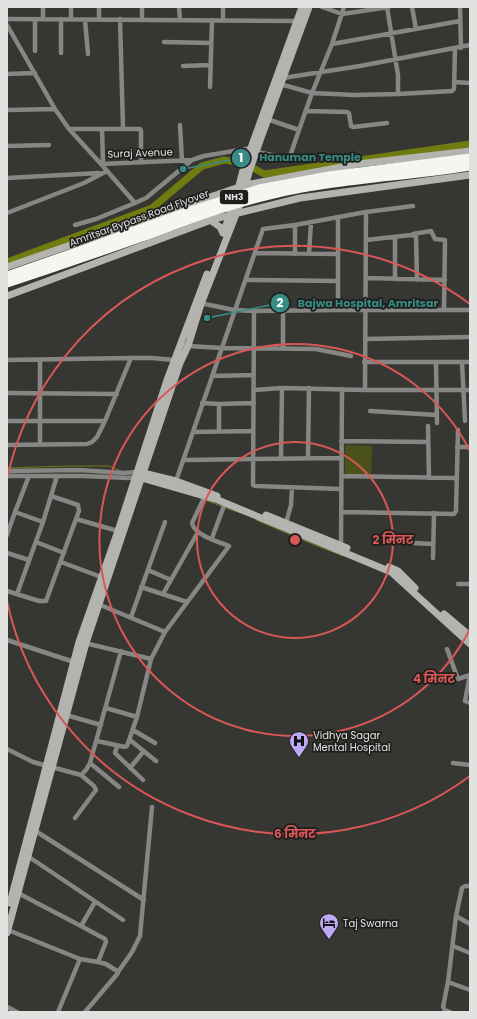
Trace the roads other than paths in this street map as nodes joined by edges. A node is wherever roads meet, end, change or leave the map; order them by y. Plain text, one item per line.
1 (43, 7) edge
2 (71, 7) edge
3 (98, 7) edge
4 (142, 7) edge
5 (179, 7) edge
6 (223, 7) edge
7 (302, 7) edge
8 (309, 7) edge
9 (322, 7) edge
10 (344, 7) edge
11 (388, 7) edge
12 (412, 7) edge
13 (460, 7) edge
14 (342, 14) junction
15 (7, 18) edge
16 (35, 19) junction
17 (43, 19) junction
18 (61, 19) junction
19 (71, 19) junction
20 (99, 19) junction
21 (120, 19) junction
22 (85, 20) junction
23 (142, 20) junction
24 (180, 20) junction
25 (212, 20) junction
26 (223, 20) junction
27 (297, 21) junction
28 (460, 21) junction
29 (7, 25) edge
30 (416, 29) junction
31 (392, 34) junction
32 (164, 42) dead end
33 (211, 43) junction
34 (332, 44) junction
35 (470, 45) edge
36 (461, 48) junction
37 (455, 49) junction
38 (35, 51) dead end
39 (62, 53) dead end
40 (88, 54) dead end
41 (396, 60) junction
42 (211, 65) junction
43 (183, 66) dead end
44 (35, 73) junction
45 (320, 73) junction
46 (7, 74) edge
47 (280, 80) junction
48 (454, 82) junction
49 (470, 83) edge
50 (210, 87) dead end
51 (312, 93) junction
52 (398, 94) junction
53 (55, 109) junction
54 (7, 110) edge
55 (306, 111) junction
56 (267, 118) junction
57 (387, 123) dead end
58 (180, 125) dead end
59 (123, 128) junction
60 (70, 129) junction
61 (102, 129) junction
62 (300, 130) junction
63 (49, 145) dead end
64 (7, 146) edge
65 (470, 151) edge
66 (253, 153) junction
67 (470, 158) edge
68 (192, 160) junction
69 (182, 161) junction
70 (141, 162) junction
71 (102, 164) junction
72 (470, 166) edge
73 (107, 171) junction
74 (246, 172) junction
75 (102, 173) junction
76 (470, 175) edge
77 (7, 178) edge
78 (263, 181) junction
79 (242, 186) junction
80 (221, 193) junction
81 (135, 203) junction
82 (413, 206) dead end
83 (366, 212) junction
84 (7, 213) edge
85 (233, 214) junction
86 (338, 217) junction
87 (210, 220) junction
88 (311, 222) junction
89 (75, 225) dead end
90 (295, 225) junction
91 (223, 233) junction
92 (413, 234) junction
93 (395, 237) junction
94 (366, 240) junction
95 (256, 253) junction
96 (296, 254) junction
97 (309, 254) junction
98 (338, 254) junction
99 (7, 267) edge
100 (7, 276) edge
101 (366, 278) junction
102 (395, 279) junction
103 (246, 280) junction
104 (416, 280) junction
105 (445, 280) junction
106 (338, 281) junction
107 (7, 283) edge
108 (7, 296) edge
109 (199, 303) junction
110 (234, 310) junction
111 (338, 310) junction
112 (444, 310) junction
113 (470, 310) edge
114 (254, 311) junction
115 (283, 311) junction
116 (366, 311) junction
117 (470, 337) edge
118 (365, 339) junction
119 (184, 345) junction
120 (222, 348) junction
121 (254, 348) junction
122 (283, 348) junction
123 (352, 356) dead end
124 (131, 358) junction
125 (7, 360) edge
126 (40, 360) junction
127 (174, 360) junction
128 (364, 362) junction
129 (436, 362) junction
130 (462, 362) junction
131 (470, 362) edge
132 (254, 375) junction
133 (212, 376) junction
134 (282, 388) junction
135 (309, 388) junction
136 (342, 389) junction
137 (254, 390) junction
138 (365, 390) junction
139 (464, 390) junction
140 (470, 390) edge
141 (436, 391) junction
142 (7, 393) edge
143 (40, 394) junction
144 (117, 394) junction
145 (467, 400) edge
146 (202, 403) junction
147 (254, 403) junction
148 (219, 404) junction
149 (370, 411) dead end
150 (464, 413) junction
151 (470, 413) edge
152 (437, 415) junction
153 (7, 421) edge
154 (41, 421) junction
155 (105, 421) junction
156 (465, 421) dead end
157 (437, 423) dead end
158 (428, 426) dead end
159 (458, 430) dead end
160 (219, 431) junction
161 (253, 431) junction
162 (193, 432) junction
163 (341, 442) junction
164 (428, 442) junction
165 (40, 444) junction
166 (7, 445) edge
167 (457, 447) junction
168 (470, 447) edge
169 (308, 457) junction
170 (253, 458) junction
171 (281, 458) junction
172 (341, 458) junction
173 (184, 460) junction
174 (7, 471) edge
175 (139, 475) junction
176 (7, 476) edge
177 (29, 476) junction
178 (57, 476) junction
179 (342, 476) junction
180 (429, 478) junction
181 (457, 478) junction
182 (176, 481) junction
183 (292, 488) junction
184 (341, 490) junction
185 (51, 496) junction
186 (204, 496) junction
187 (225, 503) junction
188 (15, 512) junction
189 (341, 512) junction
190 (434, 513) junction
191 (76, 520) junction
192 (43, 522) junction
193 (165, 522) dead end
194 (286, 522) junction
195 (118, 531) junction
196 (198, 532) junction
197 (7, 534) edge
198 (212, 538) junction
199 (36, 542) junction
200 (413, 543) dead end
201 (433, 544) junction
202 (341, 545) junction
203 (7, 553) edge
204 (64, 553) junction
205 (433, 558) dead end
206 (29, 560) junction
207 (60, 562) junction
208 (148, 570) junction
209 (101, 576) junction
210 (171, 580) junction
211 (458, 584) dead end
212 (470, 584) edge
213 (142, 587) junction
214 (7, 591) edge
215 (17, 594) junction
216 (163, 594) junction
217 (188, 602) junction
218 (98, 604) junction
219 (131, 617) junction
220 (165, 632) junction
221 (470, 636) edge
222 (7, 640) edge
223 (82, 642) junction
224 (470, 644) edge
225 (447, 649) dead end
226 (121, 652) junction
227 (151, 658) junction
228 (74, 662) junction
229 (470, 675) edge
230 (470, 703) edge
231 (106, 708) junction
232 (66, 715) junction
233 (136, 717) junction
234 (101, 724) junction
235 (133, 730) junction
236 (130, 740) junction
237 (97, 741) junction
238 (155, 742) dead end
239 (117, 746) junction
240 (7, 749) edge
241 (144, 751) junction
242 (156, 761) dead end
243 (452, 763) dead end
244 (90, 764) junction
245 (470, 765) edge
246 (49, 767) junction
247 (130, 768) junction
248 (81, 775) junction
249 (143, 780) dead end
250 (119, 787) dead end
251 (152, 807) dead end
252 (75, 818) dead end
253 (32, 829) junction
254 (25, 854) junction
255 (470, 886) edge
256 (15, 892) junction
257 (144, 900) junction
258 (95, 902) junction
259 (9, 903) edge
260 (7, 915) edge
261 (456, 916) junction
262 (122, 920) dead end
263 (470, 924) edge
264 (82, 926) junction
265 (7, 931) edge
266 (453, 946) junction
267 (470, 953) edge
268 (80, 959) junction
269 (98, 962) junction
270 (118, 972) junction
271 (448, 982) junction
272 (470, 990) edge
273 (7, 1007) edge
274 (17, 1012) edge
275 (58, 1012) edge
276 (85, 1012) edge
277 (450, 1012) edge

1 - 17 street
2 - 19 street
3 - 20 street
4 - 23 street
5 - 24 street
6 - 26 street
7 - 27 street
8 - 47 street
9 - 14 street
10 - 14 street
11 - 14 street
11 - 31 street
12 - 30 street
13 - 28 street
14 - 34 street
15 - 16 street
16 - 17 street
16 - 38 street
17 - 18 street
18 - 19 street
18 - 39 street
19 - 22 street
20 - 21 street
20 - 22 street
21 - 23 street
21 - 59 street
22 - 40 street
23 - 24 street
24 - 25 street
25 - 26 street
25 - 33 street
26 - 27 street
27 - 47 street
28 - 30 street
28 - 36 street
29 - 44 street, Suraj Avenue
30 - 31 street
31 - 34 street
31 - 41 street
32 - 33 street
33 - 42 street
34 - 45 street
35 - 36 street
36 - 37 street
37 - 41 street
37 - 48 street
41 - 45 street
41 - 52 street
42 - 43 street
42 - 50 street
44 - 46 street
44 - 53 street, Suraj Avenue
45 - 47 street
45 - 51 street
47 - 51 street
47 - 56 street
47 - 66 street
48 - 49 street
48 - 52 street
51 - 52 street
51 - 55 street
53 - 54 street
53 - 60 street, Suraj Avenue
55 - 57 street
55 - 62 street
56 - 62 street
56 - 66 street
58 - 69 street
59 - 61 street
59 - 70 street
60 - 61 street
60 - 71 street, Suraj Avenue
61 - 71 street
62 - 66 street
63 - 64 street
65 - 78 street
66 - 68 street, Suraj Avenue
66 - 74 street
67 - 100 highway, Amritsar Bypass Road Flyover / NH3, bridge
68 - 69 street, Suraj Avenue
68 - 81 street
69 - 70 street, Suraj Avenue
70 - 71 street, Suraj Avenue
71 - 73 street
72 - 107 highway, Amritsar Bypass Road Flyover / NH3, bridge
73 - 75 street
73 - 81 street
74 - 78 street
74 - 79 street
74 - 80 street
75 - 77 street
75 - 84 street
76 - 85 street
78 - 79 street
79 - 80 street
79 - 85 street
80 - 99 street
81 - 89 street
82 - 83 street
83 - 86 street
83 - 94 street
85 - 87 street
85 - 91 street
85 - 109 street
86 - 88 street
86 - 98 street
87 - 91 street
87 - 108 street
88 - 90 street
88 - 97 street
90 - 95 street
90 - 96 street
91 - 109 street
92 - 93 street
92 - 104 street
92 - 105 street
93 - 94 street
93 - 102 street
94 - 101 street
95 - 96 street
95 - 103 street
96 - 97 street
97 - 98 street
98 - 106 street
101 - 102 street
101 - 116 street
102 - 104 street
103 - 106 street
103 - 110 street
104 - 105 street
105 - 112 street
106 - 111 street
109 - 110 street
109 - 119 street
110 - 114 street
110 - 120 street
111 - 115 street
111 - 116 street
112 - 113 street
112 - 116 street
114 - 115 street
114 - 121 street
115 - 122 street
116 - 118 street
117 - 118 street
118 - 128 street
119 - 120 street
119 - 127 street
119 - 175 street
120 - 121 street
120 - 133 street
121 - 122 street
121 - 132 street
122 - 123 street
124 - 126 street
124 - 127 street
124 - 144 street
125 - 126 street
126 - 143 street
127 - 175 street
128 - 129 street
128 - 138 street
129 - 130 street
129 - 141 street
130 - 131 street
130 - 139 street
132 - 133 street
132 - 137 street
133 - 146 street
134 - 135 street
134 - 137 street
134 - 171 street
135 - 136 street
135 - 169 street
136 - 138 street
136 - 163 street
137 - 147 street
138 - 141 street
139 - 140 street
139 - 141 street
139 - 145 street
141 - 152 street
142 - 143 street
143 - 144 street
143 - 154 street
144 - 155 street
145 - 150 street
146 - 148 street
146 - 162 street
147 - 148 street
147 - 161 street
148 - 160 street
149 - 152 street
150 - 151 street
150 - 156 street
152 - 157 street
153 - 154 street
154 - 155 street
154 - 165 street
155 - 165 street
158 - 164 street
159 - 167 street
160 - 161 street
160 - 162 street
161 - 170 street
162 - 173 street
163 - 164 street
163 - 172 street
164 - 180 street
165 - 166 street
167 - 168 street
167 - 181 street
169 - 171 street
169 - 172 street
170 - 171 street
170 - 173 street
170 - 183 street
172 - 179 street
173 - 182 street
174 - 175 street
175 - 178 street
175 - 182 street
175 - 186 street
175 - 195 street
175 - 218 street
176 - 177 street
177 - 178 street
177 - 188 street
178 - 185 street
179 - 180 street
179 - 184 street
180 - 181 street
181 - 190 street
182 - 194 street
183 - 184 street
183 - 194 street
184 - 189 street
185 - 191 street
185 - 192 street
186 - 187 street
186 - 196 street
187 - 198 street
187 - 224 street
188 - 192 street
188 - 197 street
189 - 190 street
189 - 202 street
190 - 201 street
191 - 195 street
191 - 204 street
192 - 199 street
193 - 208 street
194 - 202 street
195 - 209 street
196 - 198 street
196 - 210 street
198 - 217 street
199 - 204 street
199 - 206 street
200 - 201 street
201 - 205 street
202 - 221 street
203 - 206 street
204 - 207 street
206 - 215 street
207 - 209 street
207 - 215 street
208 - 210 street
208 - 213 street
209 - 223 street
210 - 216 street
211 - 212 street
213 - 216 street
213 - 219 street
214 - 215 street
216 - 217 street
217 - 220 street
218 - 219 street
218 - 223 street
219 - 220 street
220 - 227 street
222 - 228 street
223 - 226 street
223 - 228 street
223 - 232 street
225 - 229 street
226 - 227 street
226 - 231 street
227 - 233 street
228 - 246 street
229 - 230 street
231 - 233 street
231 - 234 street
232 - 234 street
232 - 246 street
233 - 235 street
234 - 237 street
235 - 236 street
235 - 238 street
236 - 239 street
236 - 241 street
237 - 239 street
237 - 244 street
239 - 247 street
240 - 246 street
241 - 242 street
241 - 247 street
243 - 245 street
244 - 248 street
244 - 250 street
246 - 248 street
246 - 253 street
247 - 249 street
248 - 252 street
251 - 257 street
253 - 254 street
253 - 257 street
254 - 256 street
254 - 258 street
255 - 261 street
256 - 259 street
256 - 264 street
256 - 265 street
257 - 270 street
258 - 262 street
258 - 264 street
259 - 260 street
261 - 263 street
261 - 266 street
264 - 269 street
265 - 268 street
266 - 267 street
266 - 271 street
268 - 269 street
268 - 275 street
269 - 270 street
270 - 276 street
271 - 272 street
271 - 277 street
273 - 274 street

